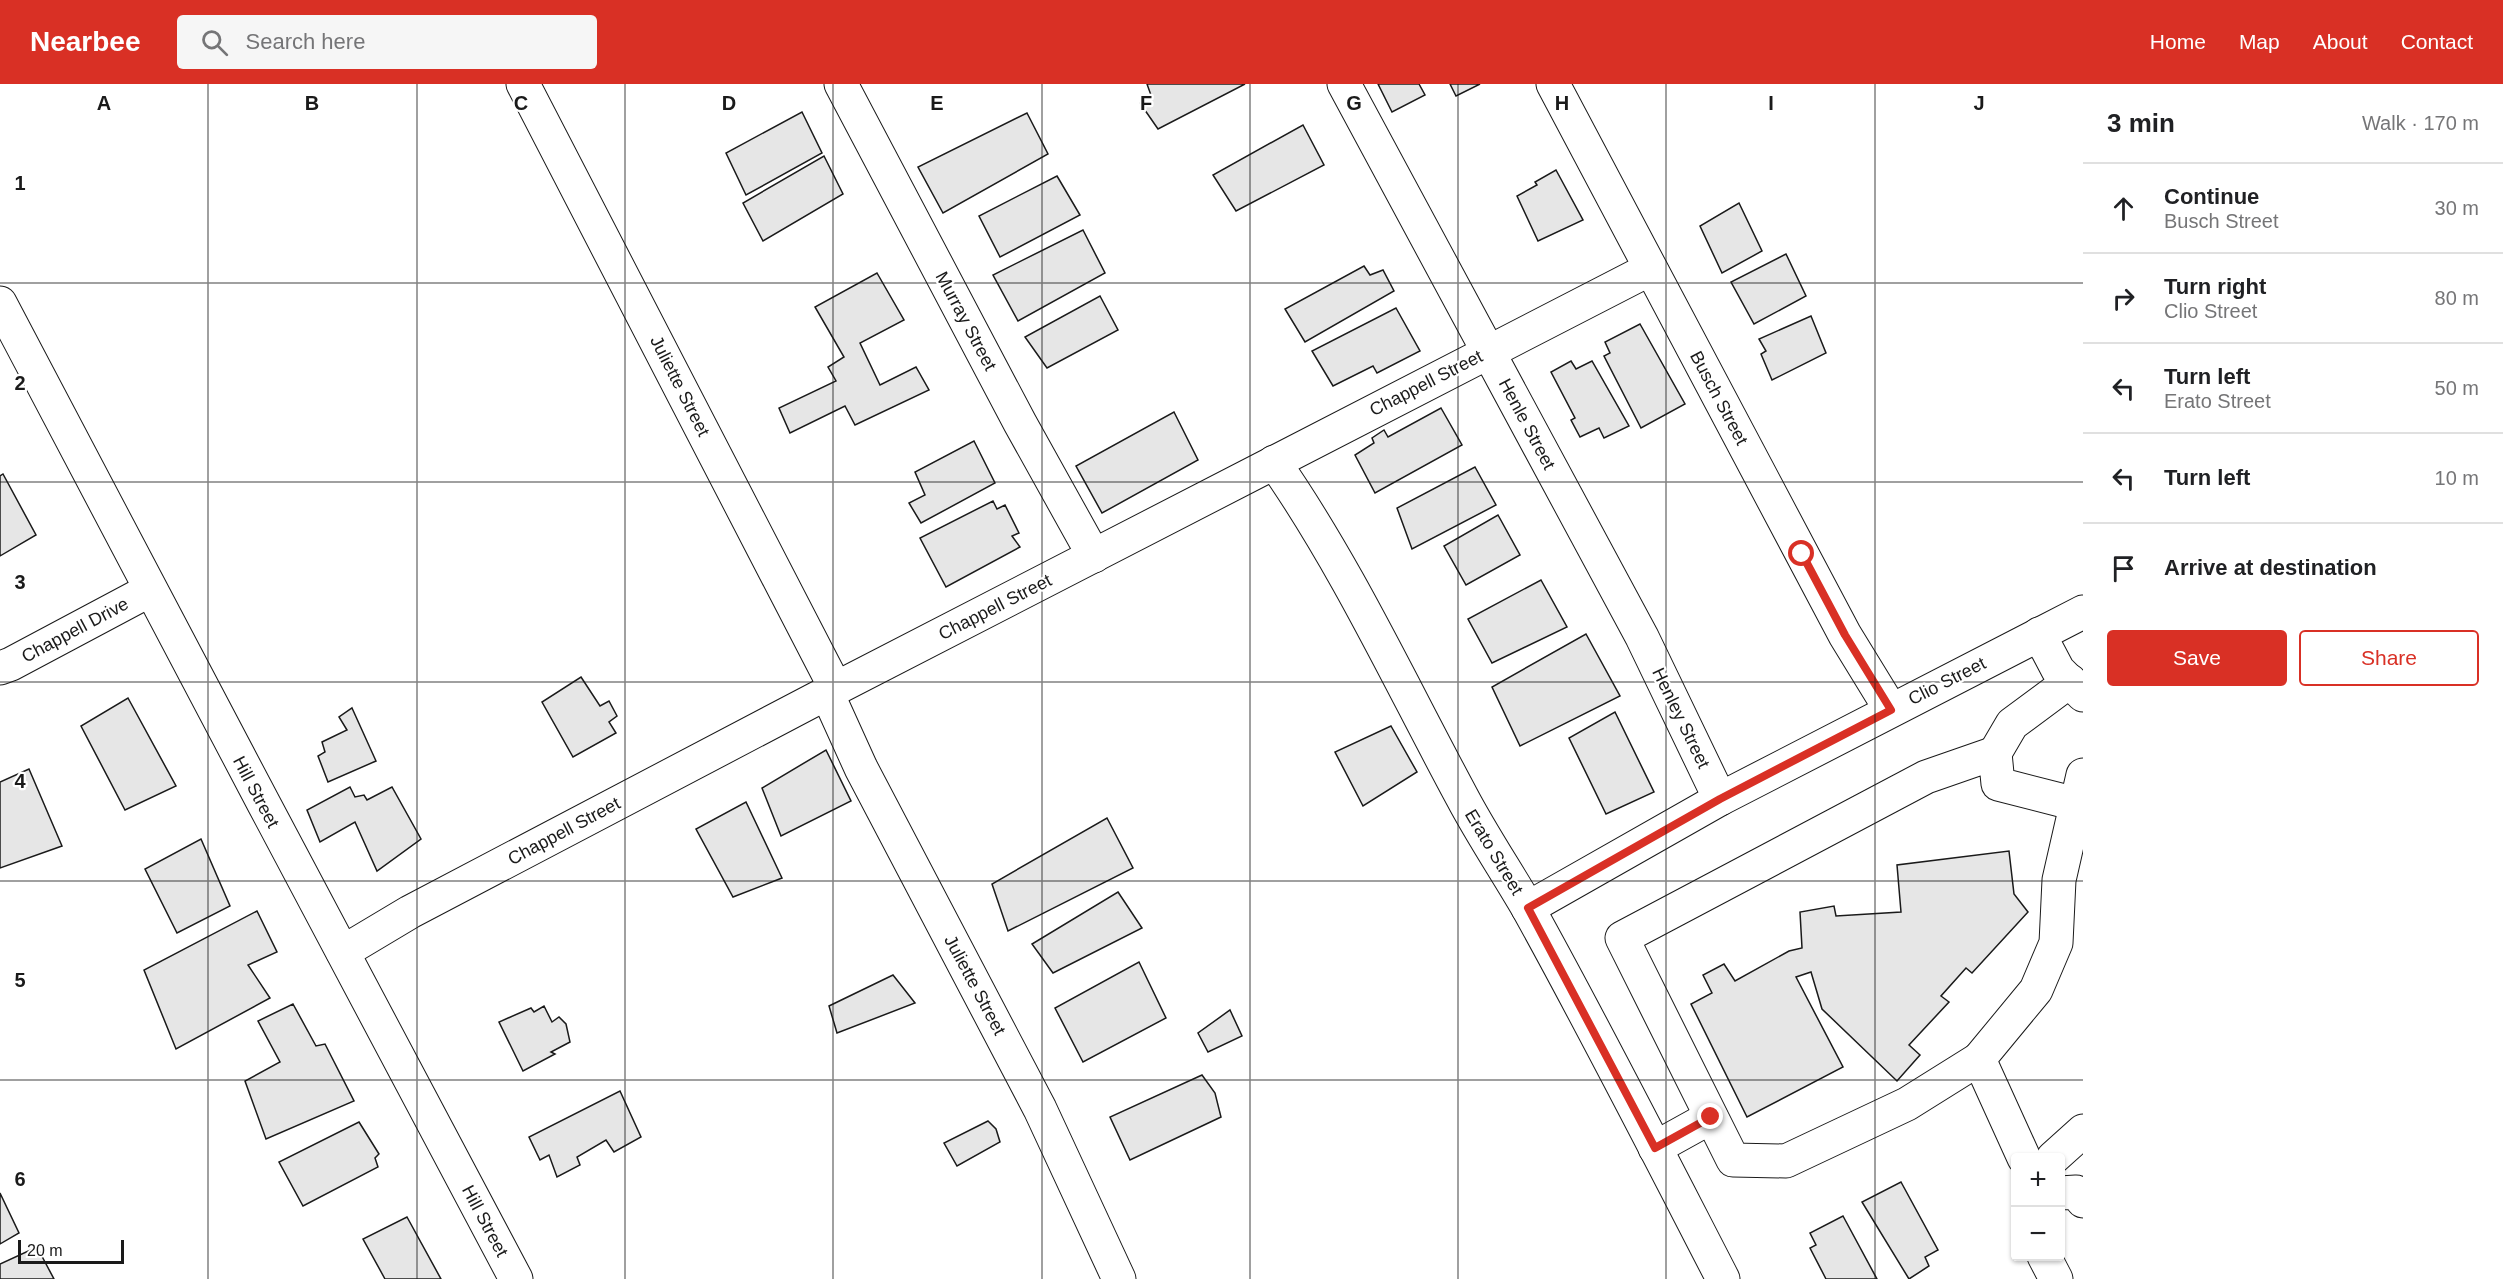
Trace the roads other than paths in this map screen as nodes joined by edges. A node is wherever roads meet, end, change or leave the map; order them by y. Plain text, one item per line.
1 (523, 84) edge
2 (841, 84) edge
3 (1344, 84) edge
4 (1553, 84) edge
5 (1650, 269) junction
6 (0, 303) edge
7 (1487, 352) junction
8 (1274, 462) junction
9 (1094, 556) junction
10 (150, 590) junction
11 (2083, 612) edge
12 (2039, 634) junction
13 (1642, 638) joint
14 (0, 668) edge
15 (2074, 676) edge
16 (832, 691) junction
17 (1891, 710) junction
18 (1995, 753) junction
19 (2080, 789) edge
20 (1720, 799) junction
21 (1528, 908) junction
22 (343, 952) junction
23 (1979, 1059) junction
24 (1711, 1117) junction
25 (2083, 1131) edge
26 (1655, 1148) junction
27 (2022, 1153) edge
28 (2059, 1153) edge
29 (2065, 1193) edge
30 (2083, 1201) edge
31 (2046, 1261) edge
32 (2083, 1273) edge
33 (516, 1279) edge
34 (1119, 1279) edge
35 (1723, 1279) edge
36 (2056, 1279) edge
37 (2072, 1279) edge

1 - 16 street, Juliette Street
2 - 9 street, Murray Street
3 - 7 street, Henle Street
4 - 5 street, Busch Street
5 - 7 street, Chappell Street
5 - 17 street, Busch Street
6 - 10 street, Hill Street
7 - 8 street, Chappell Street
7 - 13 street, Henle Street
8 - 9 street, Chappell Street
8 - 21 street, Erato Street
9 - 16 street, Chappell Street
10 - 14 street, Chappell Drive
10 - 22 street, Hill Street
11 - 12 street, Clio Street
12 - 15 street
12 - 17 street, Clio Street
13 - 20 street, Henley Street
15 - 18 street
16 - 22 street, Chappell Street
16 - 34 street, Juliette Street
17 - 20 street, Clio Street
18 - 19 street
18 - 24 street
19 - 23 street
20 - 21 street, Clio Street
21 - 26 street, Erato Street
22 - 33 street, Hill Street
23 - 24 street
23 - 27 street
24 - 26 street
25 - 28 street
26 - 35 street, Erato Street
29 - 30 street
31 - 36 street
32 - 37 street

